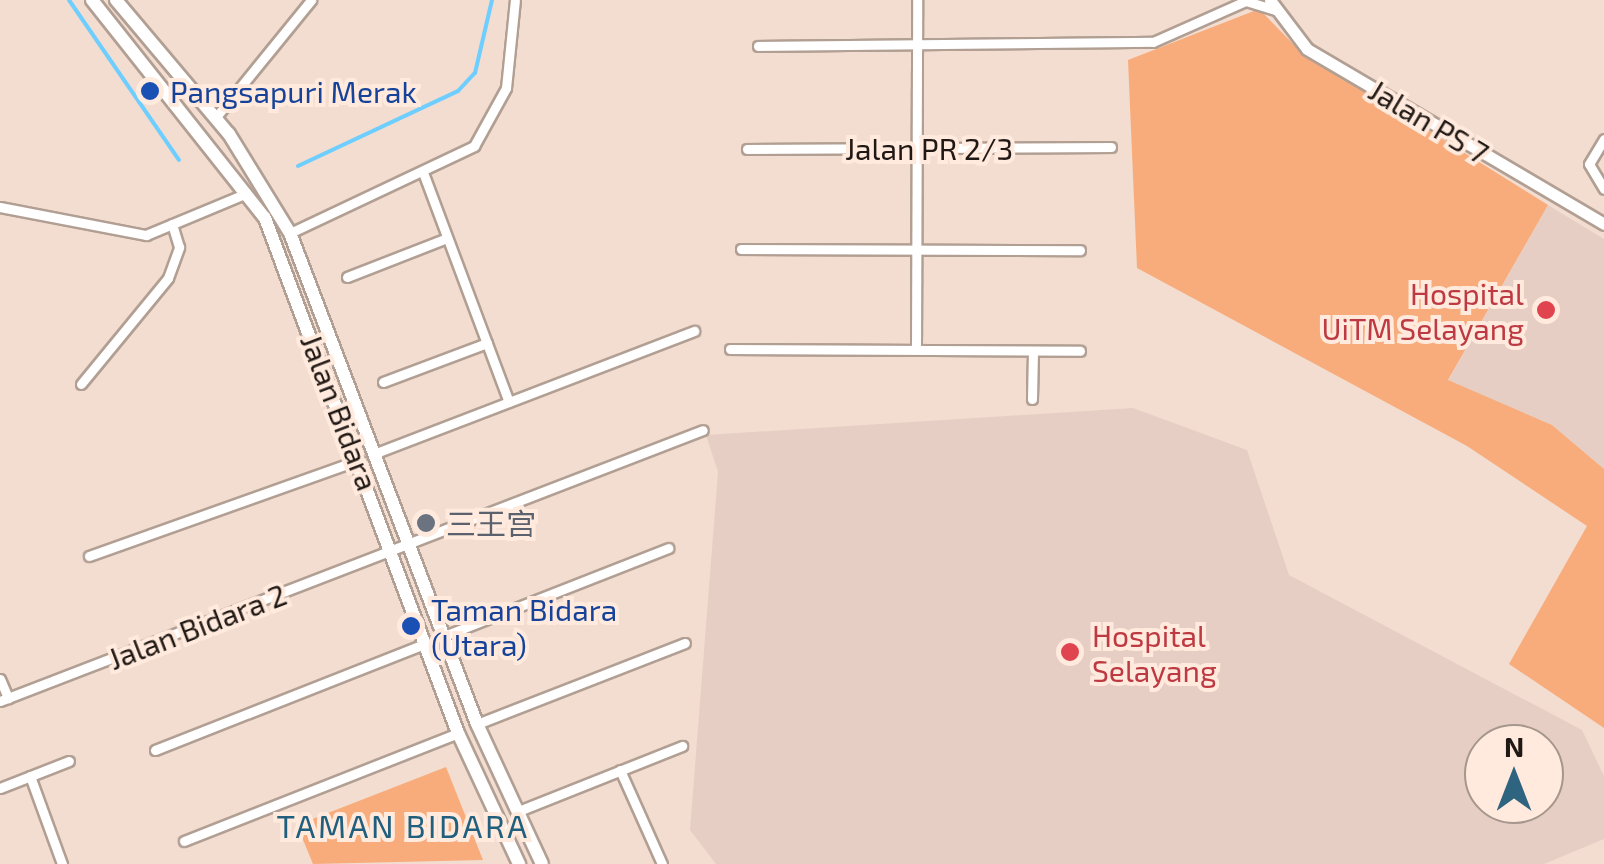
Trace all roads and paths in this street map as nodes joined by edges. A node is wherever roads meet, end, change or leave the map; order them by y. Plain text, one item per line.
1 (92, 0) edge
2 (116, 0) edge
3 (311, 0) edge
4 (515, 0) edge
5 (917, 0) edge
6 (1247, 0) edge
7 (1273, 5) edge
8 (758, 46) dead end
9 (917, 46) junction
10 (216, 116) junction
11 (1604, 140) edge
12 (1111, 147) dead end
13 (747, 149) dead end
14 (916, 149) junction
15 (424, 176) junction
16 (1604, 189) edge
17 (249, 192) junction
18 (0, 207) edge
19 (172, 224) junction
20 (1604, 224) edge
21 (290, 233) junction
22 (447, 238) junction
23 (741, 249) dead end
24 (916, 249) junction
25 (1080, 250) dead end
26 (347, 276) dead end
27 (694, 331) dead end
28 (487, 344) junction
29 (730, 349) dead end
30 (916, 349) junction
31 (1033, 351) junction
32 (1080, 351) dead end
33 (383, 382) dead end
34 (81, 384) dead end
35 (1032, 399) dead end
36 (509, 402) junction
37 (703, 430) dead end
38 (376, 453) junction
39 (359, 460) junction
40 (410, 546) junction
41 (668, 548) dead end
42 (394, 552) junction
43 (89, 556) dead end
44 (444, 636) junction
45 (427, 643) junction
46 (685, 643) dead end
47 (0, 679) edge
48 (4, 699) edge
49 (477, 724) junction
50 (458, 733) junction
51 (682, 746) dead end
52 (155, 750) dead end
53 (69, 761) dead end
54 (620, 770) junction
55 (30, 776) junction
56 (0, 788) edge
57 (516, 812) junction
58 (184, 840) dead end
59 (62, 864) edge
60 (518, 864) edge
61 (542, 864) edge
62 (662, 864) edge

1 - 17 main road, Jalan Bidara
2 - 10 main road, Jalan Bidara
3 - 10 street
4 - 15 street
5 - 9 street
6 - 7 street
6 - 9 street
7 - 20 street, Jalan PS 7
8 - 9 street
9 - 14 street
10 - 21 main road, Jalan Bidara
11 - 16 street
12 - 14 street, Jalan PR 2/3
13 - 14 street, Jalan PR 2/3
14 - 24 street
15 - 21 street
15 - 22 street
17 - 19 street
17 - 39 main road, Jalan Bidara
18 - 19 street
19 - 34 street
21 - 38 main road, Jalan Bidara
22 - 26 street
22 - 28 street
23 - 24 street
24 - 25 street
24 - 30 street
27 - 36 street
28 - 33 street
28 - 36 street
29 - 30 street
30 - 31 street
31 - 32 street
31 - 35 street
36 - 38 street
37 - 40 street, Jalan Bidara 2
38 - 40 main road, Jalan Bidara
39 - 42 main road, Jalan Bidara
39 - 43 street
40 - 42 street, Jalan Bidara 2
40 - 44 main road, Jalan Bidara
41 - 44 street
42 - 45 main road, Jalan Bidara
42 - 48 street, Jalan Bidara 2
44 - 49 main road, Jalan Bidara
45 - 50 main road, Jalan Bidara
45 - 52 street
46 - 49 street
47 - 48 street
49 - 57 main road, Jalan Bidara
50 - 58 street
50 - 60 main road, Jalan Bidara
51 - 54 street
53 - 55 street
54 - 57 street
54 - 62 street
55 - 56 street
55 - 59 street
57 - 61 main road, Jalan Bidara

